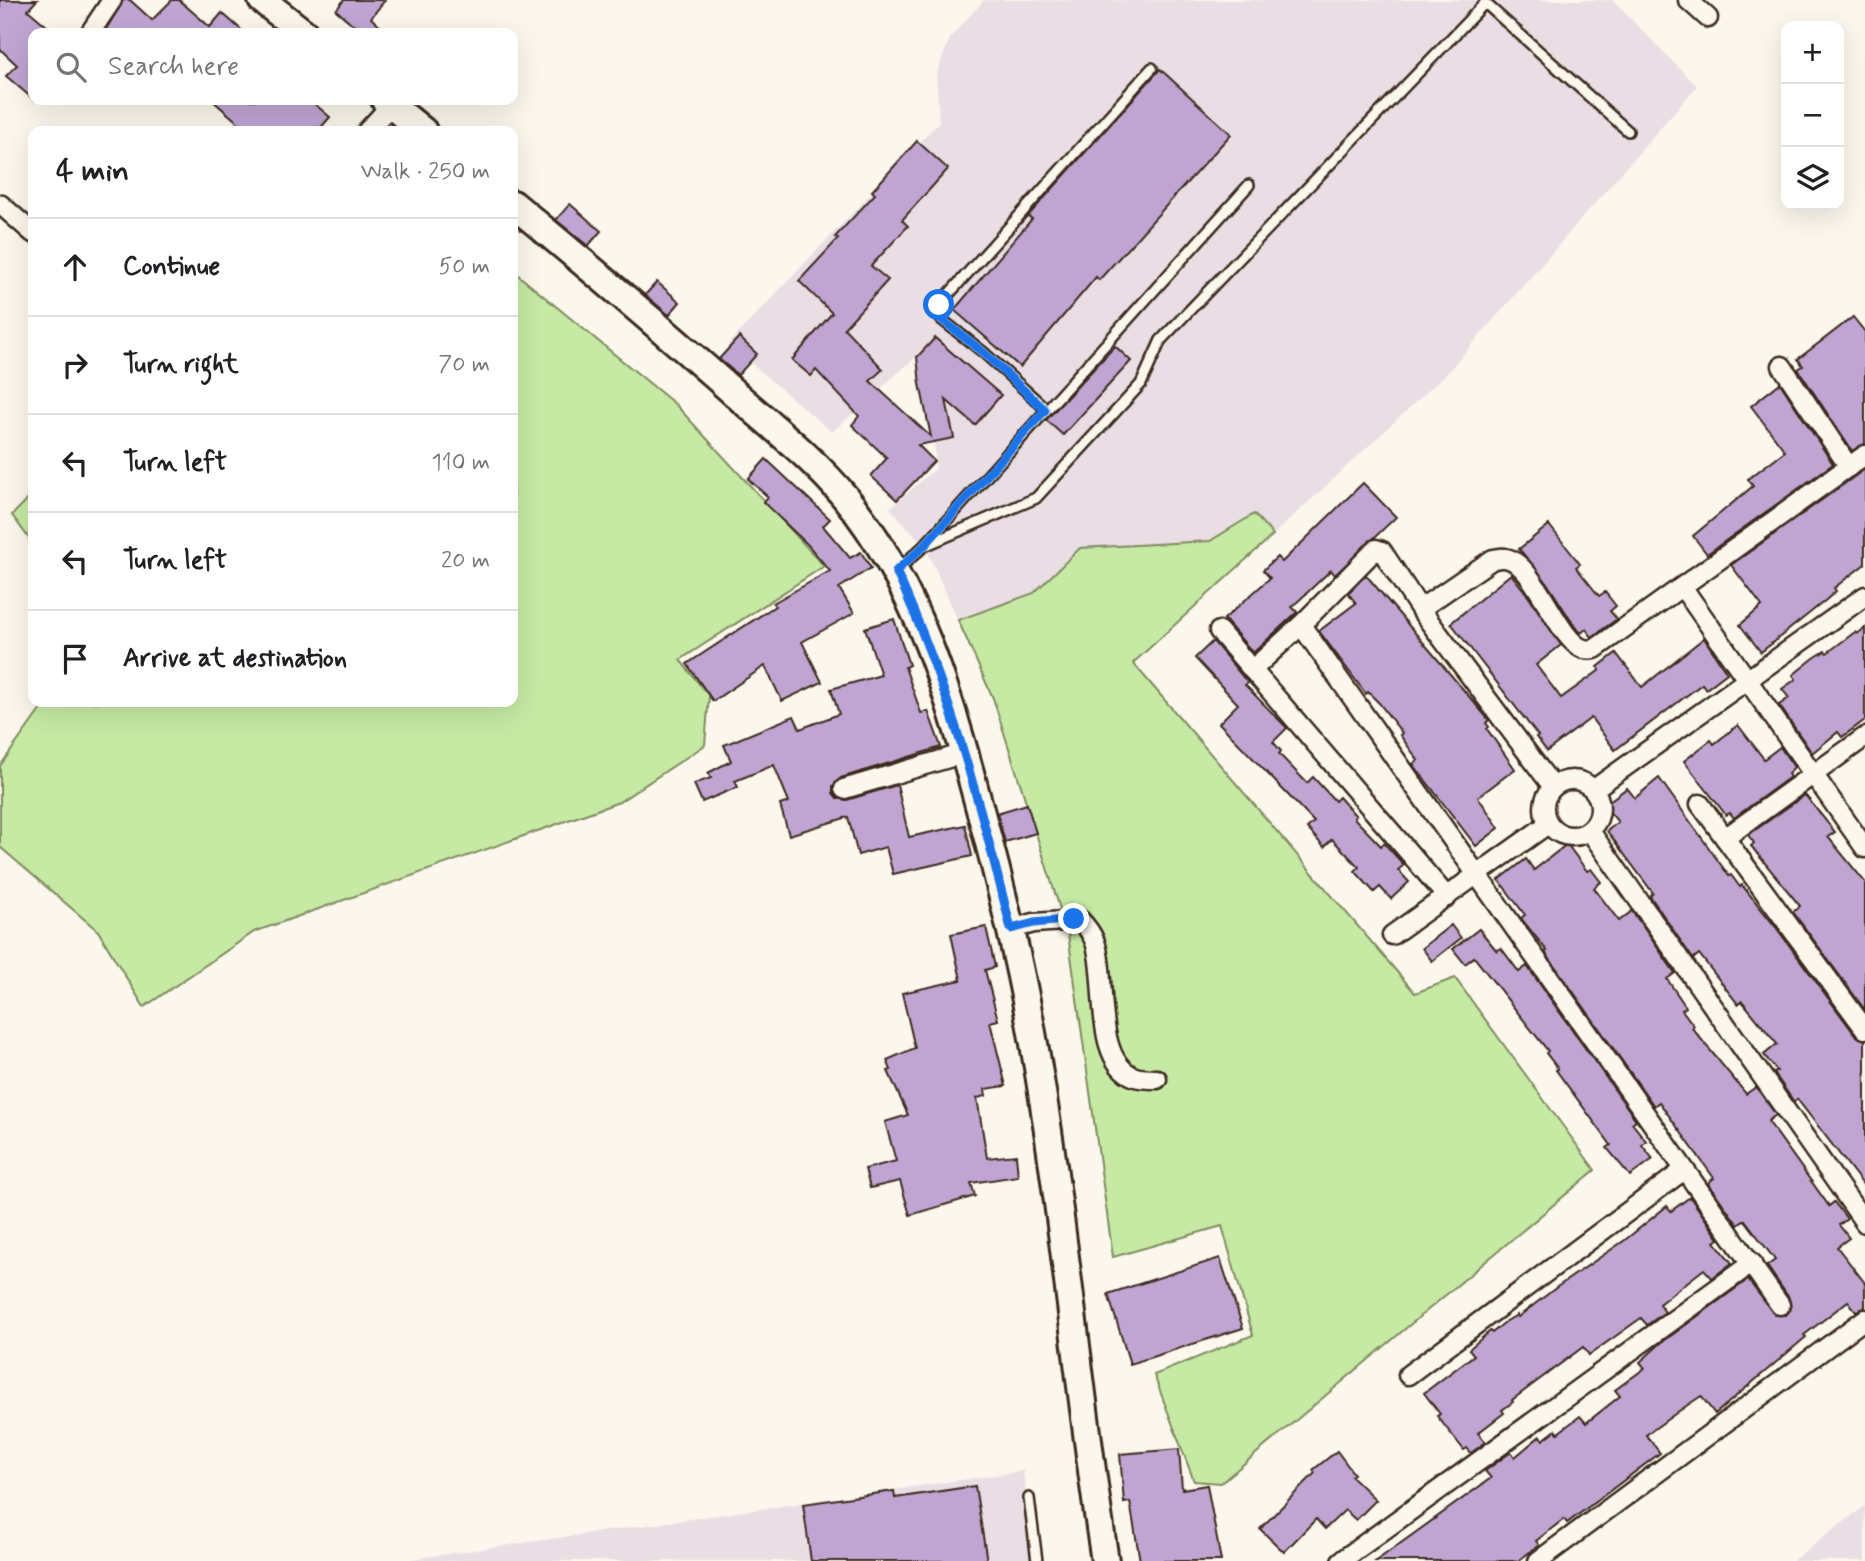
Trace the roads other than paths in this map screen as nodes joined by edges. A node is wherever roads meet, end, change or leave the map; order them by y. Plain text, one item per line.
1 (112, 0) edge
2 (262, 0) edge
3 (1688, 0) edge
4 (1708, 18) dead end
5 (93, 28) edge
6 (298, 28) edge
7 (1152, 68) dead end
8 (386, 105) edge
9 (391, 105) edge
10 (371, 126) edge
11 (418, 126) edge
12 (1628, 131) dead end
13 (1249, 185) dead end
14 (0, 204) edge
15 (518, 208) edge
16 (28, 229) edge
17 (1782, 366) dead end
18 (1045, 410) junction
19 (1865, 455) edge
20 (1849, 467) junction
21 (924, 546) junction
22 (896, 571) junction
23 (1683, 588) junction
24 (1865, 596) edge
25 (1420, 609) junction
26 (1301, 625) junction
27 (1219, 631) dead end
28 (1252, 670) junction
29 (1748, 681) junction
30 (1865, 737) edge
31 (965, 753) junction
32 (1814, 774) junction
33 (1553, 787) junction
34 (844, 789) dead end
35 (1594, 789) junction
36 (1700, 804) dead end
37 (1548, 824) junction
38 (1590, 831) junction
39 (1725, 838) junction
40 (1865, 848) edge
41 (1478, 875) junction
42 (1447, 897) junction
43 (1011, 929) junction
44 (1392, 935) dead end
45 (1865, 1028) edge
46 (1157, 1079) dead end
47 (1684, 1170) junction
48 (1865, 1223) edge
49 (1752, 1263) junction
50 (1780, 1305) dead end
51 (1865, 1319) edge
52 (1408, 1376) dead end
53 (1029, 1498) dead end
54 (1037, 1561) edge
55 (1105, 1561) edge
56 (1341, 1561) edge
57 (1538, 1561) edge

1 - 5 street
2 - 6 street
3 - 4 street
7 - 18 lane
8 - 10 street
9 - 11 street
12 - 21 lane
13 - 18 lane
14 - 16 street
15 - 22 street
17 - 20 street
18 - 21 lane
19 - 20 street
20 - 23 street
21 - 22 lane
22 - 31 street
23 - 25 street
23 - 29 street
24 - 29 street
25 - 26 street
25 - 33 street
26 - 28 street
26 - 41 street
27 - 28 street
28 - 42 street
29 - 32 street
29 - 35 street
30 - 32 street
31 - 34 street
31 - 43 street
32 - 39 street
32 - 40 street
33 - 35 street
33 - 37 street
35 - 38 street
36 - 39 street
37 - 38 street
37 - 41 street
38 - 48 street
39 - 45 street
41 - 42 street
41 - 47 street
42 - 44 street
43 - 46 street
43 - 55 street
47 - 49 street
47 - 52 street
49 - 50 street
49 - 56 street
51 - 57 street
53 - 54 lane

